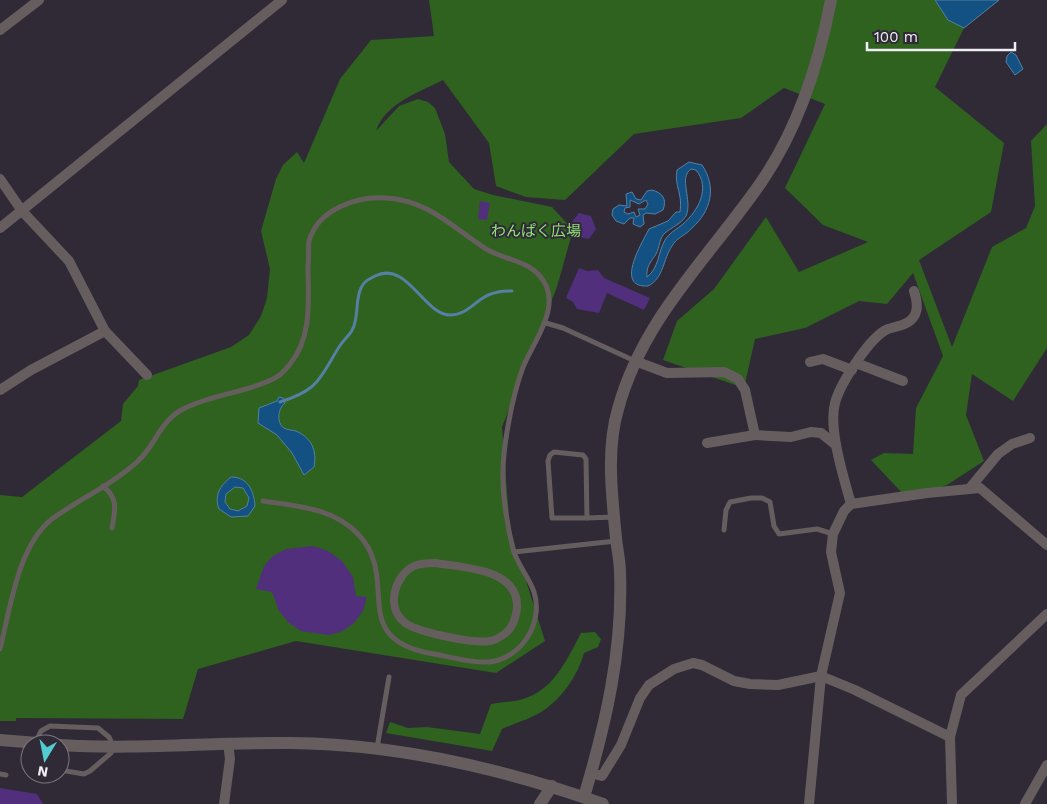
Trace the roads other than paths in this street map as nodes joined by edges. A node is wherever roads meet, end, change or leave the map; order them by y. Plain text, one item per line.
1 (38, 0) edge
2 (282, 0) edge
3 (831, 0) edge
4 (0, 30) edge
5 (0, 179) edge
6 (22, 211) junction
7 (0, 228) edge
8 (914, 291) dead end
9 (546, 323) junction
10 (105, 331) junction
11 (634, 362) junction
12 (810, 362) dead end
13 (854, 367) junction
14 (147, 375) dead end
15 (902, 381) dead end
16 (0, 390) edge
17 (755, 435) junction
18 (1030, 438) dead end
19 (707, 443) dead end
20 (836, 445) junction
21 (103, 486) junction
22 (970, 488) junction
23 (263, 501) dead end
24 (851, 504) junction
25 (587, 518) junction
26 (614, 518) junction
27 (112, 528) dead end
28 (724, 530) dead end
29 (834, 534) junction
30 (616, 541) junction
31 (1047, 545) edge
32 (514, 552) junction
33 (1047, 614) edge
34 (477, 641) joint
35 (0, 649) edge
36 (821, 676) junction
37 (389, 677) dead end
38 (40, 734) edge
39 (950, 737) junction
40 (0, 740) edge
41 (20, 742) edge
42 (228, 743) junction
43 (70, 745) edge
44 (113, 746) junction
45 (377, 748) junction
46 (1046, 770) edge
47 (70, 772) edge
48 (591, 773) junction
49 (552, 786) junction
50 (584, 797) junction
51 (224, 804) edge
52 (540, 804) edge
53 (603, 804) edge
54 (809, 804) edge
55 (952, 804) edge
56 (1025, 804) edge

1 - 4 street
2 - 6 street
3 - 11 street
5 - 6 street
6 - 7 street
6 - 10 street
8 - 13 street
9 - 11 lane
9 - 21 lane
9 - 32 lane
10 - 14 street
10 - 16 street
11 - 17 street
11 - 26 street
12 - 13 street
13 - 15 street
13 - 20 street
17 - 19 street
17 - 20 street
18 - 22 street
20 - 24 street
21 - 27 lane
21 - 35 lane
22 - 24 street
22 - 31 street
23 - 32 lane
24 - 29 street
25 - 25 lane
25 - 26 lane
26 - 30 street
28 - 29 lane
29 - 36 street
30 - 32 lane
30 - 48 street
33 - 39 street
34 - 34 street
36 - 39 street
36 - 48 street
36 - 54 street
37 - 45 lane
38 - 44 lane
39 - 55 street
40 - 41 street
42 - 44 street
42 - 45 street
42 - 51 street
43 - 44 street
44 - 47 lane
45 - 49 street
46 - 56 street
48 - 50 street
49 - 50 street
49 - 52 street
50 - 53 street

